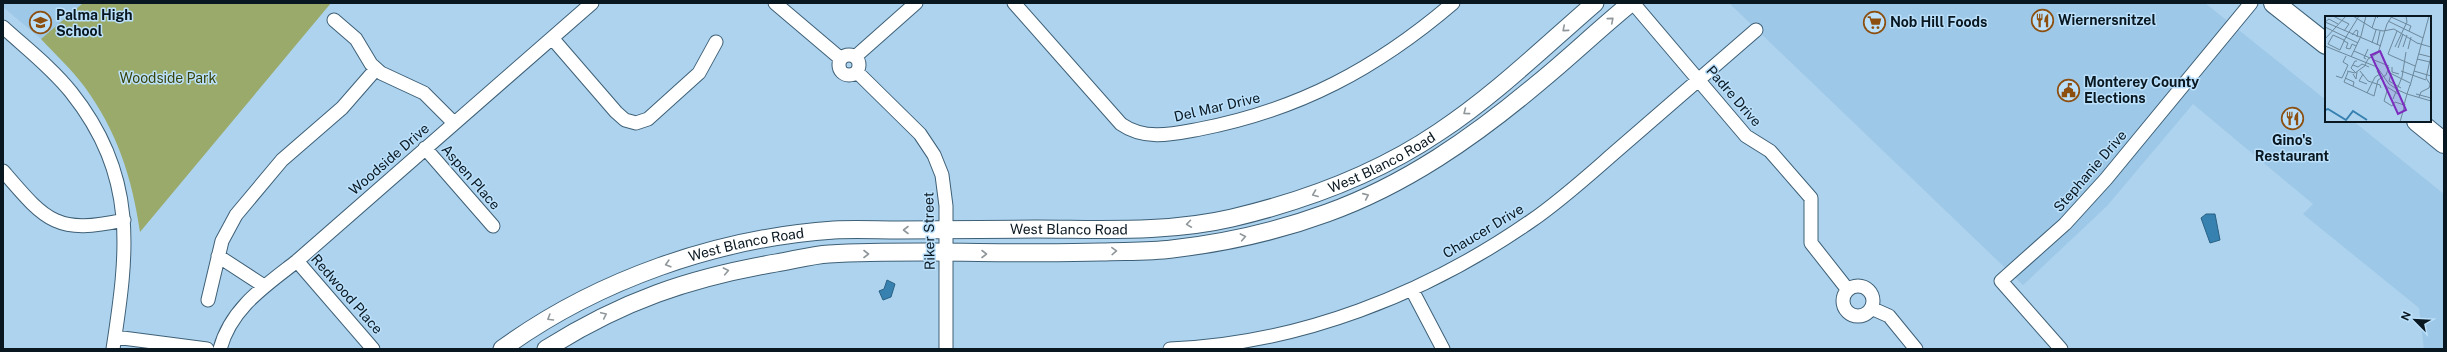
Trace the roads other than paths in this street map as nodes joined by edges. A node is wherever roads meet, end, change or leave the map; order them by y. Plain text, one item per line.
1 (592, 3) edge
2 (775, 3) edge
3 (916, 3) edge
4 (1014, 3) edge
5 (1453, 3) edge
6 (1595, 3) edge
7 (1632, 3) edge
8 (2251, 3) edge
9 (2274, 3) edge
10 (334, 20) dead end
11 (3, 27) edge
12 (1756, 30) dead end
13 (552, 38) junction
14 (716, 42) dead end
15 (2325, 43) edge
16 (855, 57) junction
17 (841, 59) junction
18 (376, 69) junction
19 (856, 72) junction
20 (1698, 80) junction
21 (2418, 122) edge
22 (454, 123) junction
23 (2444, 143) edge
24 (425, 148) junction
25 (3, 171) edge
26 (124, 220) junction
27 (493, 226) dead end
28 (945, 230) junction
29 (945, 254) junction
30 (218, 256) junction
31 (297, 261) junction
32 (264, 286) junction
33 (1412, 290) junction
34 (1848, 290) junction
35 (208, 300) dead end
36 (1871, 308) junction
37 (114, 343) edge
38 (207, 349) edge
39 (220, 349) edge
40 (373, 349) edge
41 (502, 349) edge
42 (546, 349) edge
43 (946, 349) edge
44 (1170, 349) edge
45 (1443, 349) edge
46 (1916, 349) edge
47 (2061, 349) edge

1 - 13 street, Woodside Drive
2 - 17 street
3 - 16 street
4 - 5 street, Del Mar Drive
6 -> 28 main road, West Blanco Road
7 - 20 street, Padre Drive
29 -> 7 main road, West Blanco Road
8 - 47 street, Stephanie Drive
9 - 15 highway
10 - 18 street
11 - 26 street
12 - 20 street, Chaucer Drive
13 - 14 street
13 - 22 street, Woodside Drive
16 - 17 street
16 - 19 street
17 - 19 street
18 - 22 street
18 - 30 street
19 - 28 street, Riker Street
20 - 33 street, Chaucer Drive
20 - 34 street, Padre Drive
21 - 23 highway
22 - 24 street, Woodside Drive
24 - 27 street, Aspen Place
24 - 31 street, Woodside Drive
25 - 26 street
26 - 37 street
28 - 29 street, Riker Street
28 -> 41 main road, West Blanco Road
42 -> 29 main road, West Blanco Road
29 - 43 street, Riker Street
30 - 32 street
30 - 35 street
31 - 32 street, Woodside Drive
31 - 40 street, Redwood Place
32 - 39 street, Woodside Drive
33 - 44 street, Chaucer Drive
33 - 45 street
34 - 36 street
34 - 36 street
36 - 46 street
37 - 38 street

